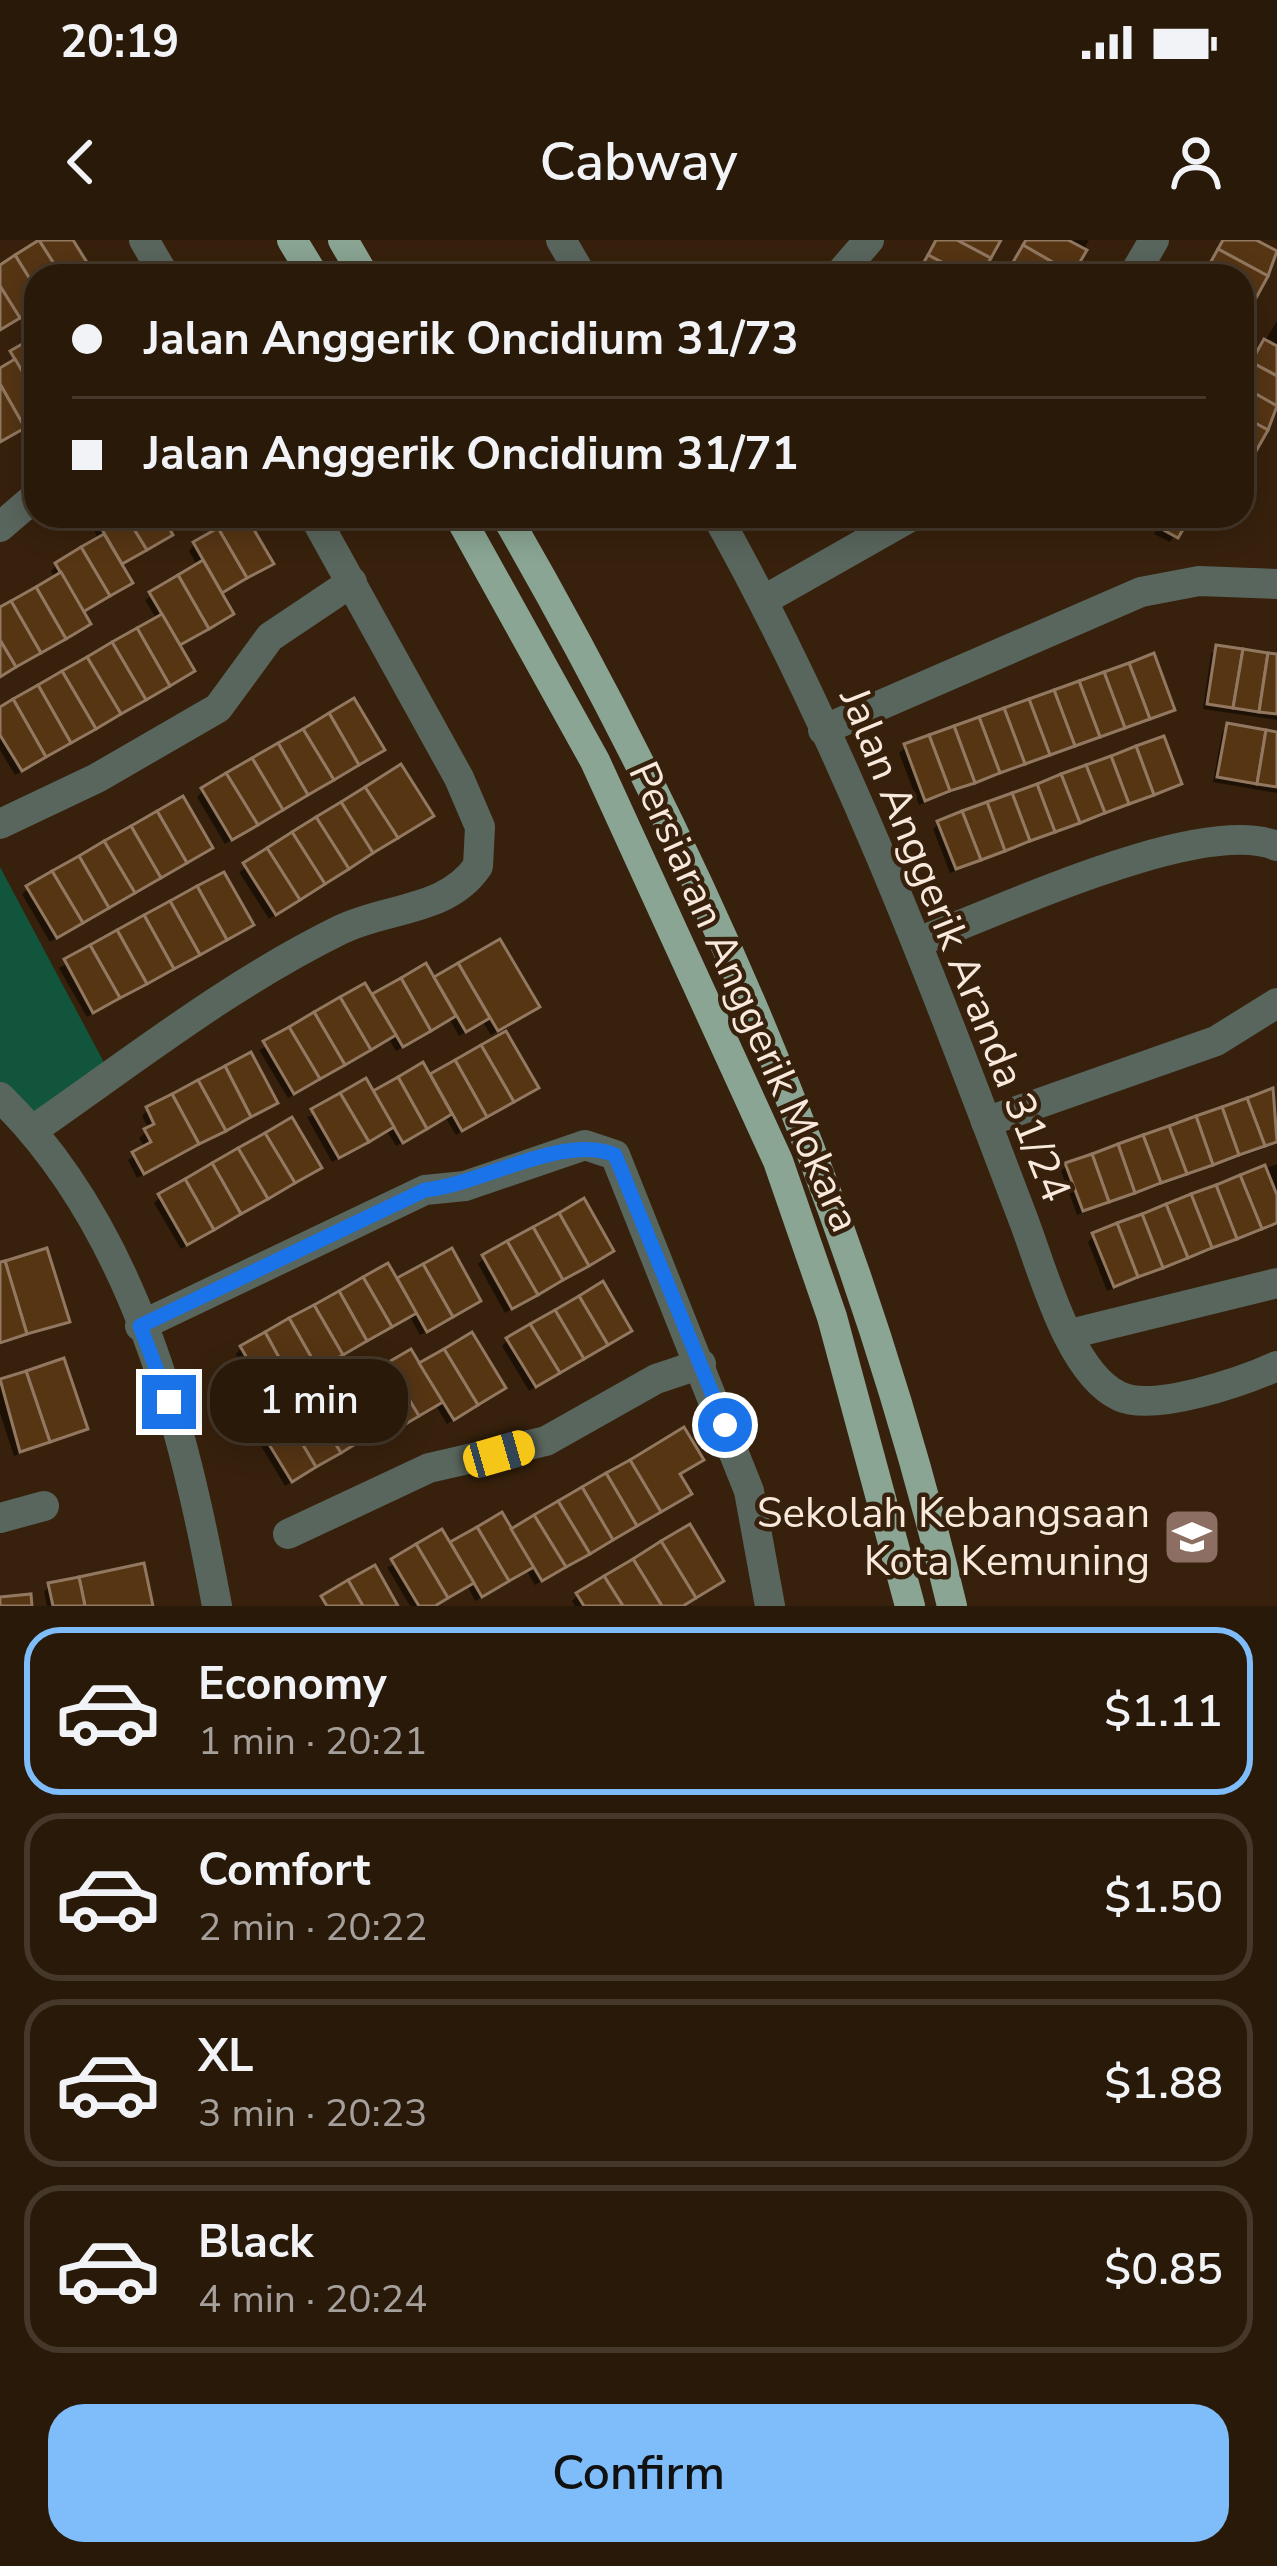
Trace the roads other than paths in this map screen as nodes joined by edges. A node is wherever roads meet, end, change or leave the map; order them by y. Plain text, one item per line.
1 (869, 240) edge
2 (848, 264) edge
3 (24, 506) edge
4 (0, 527) edge
5 (321, 528) edge
6 (466, 528) edge
7 (512, 528) edge
8 (724, 528) edge
9 (891, 528) edge
10 (352, 582) junction
11 (1277, 584) edge
12 (764, 600) junction
13 (823, 730) junction
14 (0, 824) edge
15 (1277, 847) edge
16 (918, 942) junction
17 (1277, 1003) edge
18 (0, 1097) edge
19 (986, 1122) junction
20 (33, 1130) junction
21 (1277, 1283) edge
22 (140, 1326) junction
23 (1070, 1334) junction
24 (701, 1364) junction
25 (1274, 1370) edge
26 (44, 1506) dead end
27 (0, 1518) edge
28 (288, 1534) dead end
29 (217, 1606) edge
30 (770, 1606) edge
31 (910, 1606) edge
32 (952, 1606) edge

1 - 2 street
3 - 4 street
5 - 10 street
6 - 31 main road, Persiaran Anggerik Mokara
7 - 32 main road, Persiaran Anggerik Mokara
8 - 12 street, Jalan Anggerik Aranda 31/24
9 - 12 street
10 - 14 street
10 - 20 street
11 - 13 street
12 - 13 street, Jalan Anggerik Aranda 31/24
13 - 16 street, Jalan Anggerik Aranda 31/24
15 - 16 street
16 - 19 street, Jalan Anggerik Aranda 31/24
17 - 19 street
18 - 20 street
19 - 23 street, Jalan Anggerik Aranda 31/24
20 - 22 street
21 - 23 street
22 - 24 street
22 - 29 street
23 - 25 street, Jalan Anggerik Aranda 31/24
24 - 28 street
24 - 30 street
26 - 27 street

